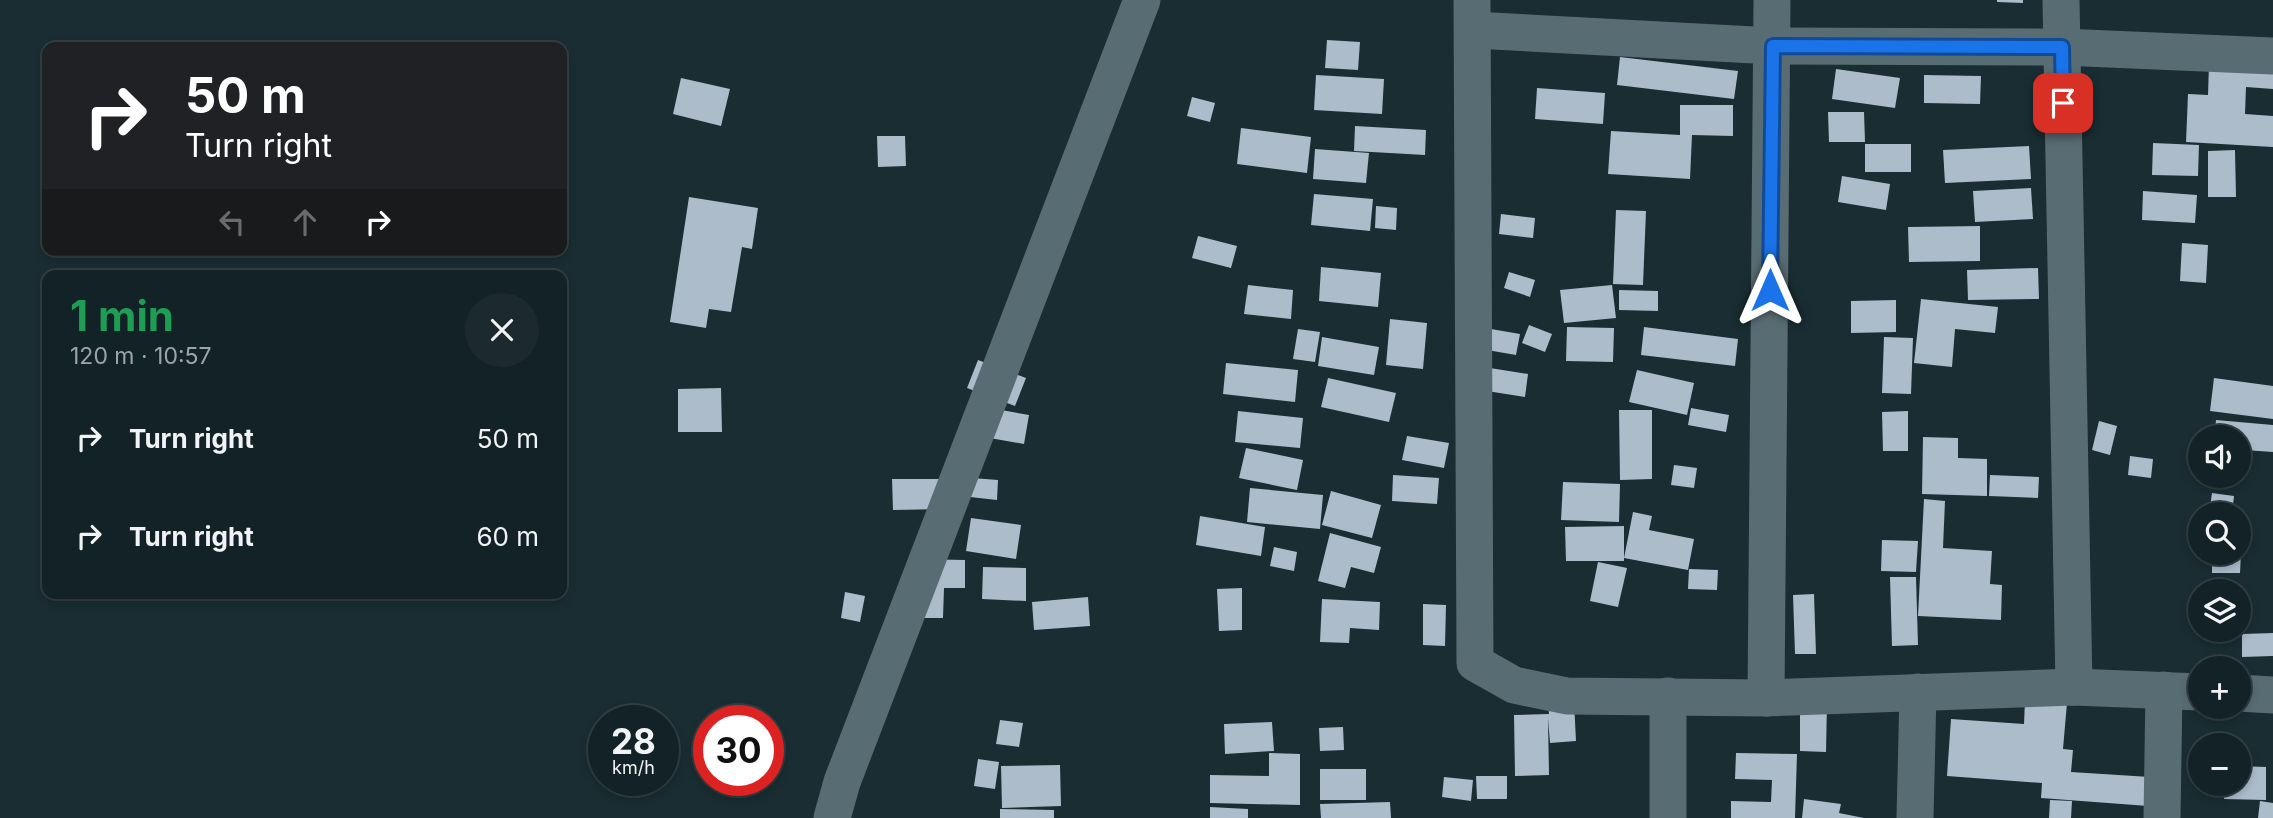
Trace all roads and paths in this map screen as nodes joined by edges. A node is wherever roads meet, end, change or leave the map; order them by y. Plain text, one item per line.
1 (1142, 0) edge
2 (1772, 0) edge
3 (2061, 0) edge
4 (1473, 15) edge
5 (1773, 46) junction
6 (2062, 47) junction
7 (2273, 56) edge
8 (2074, 687) junction
9 (2164, 691) junction
10 (1918, 692) junction
11 (2188, 692) edge
12 (2251, 694) edge
13 (2273, 695) edge
14 (1668, 696) junction
15 (1766, 698) junction
16 (832, 818) edge
17 (1668, 818) edge
18 (1915, 818) edge
19 (2162, 818) edge

1 - 16 street
2 - 5 street
3 - 6 street
4 - 5 street
4 - 14 street
5 - 6 street
5 - 15 street
6 - 7 street
6 - 8 street
8 - 9 street
8 - 10 street
9 - 11 street
9 - 19 street
10 - 15 street
10 - 18 street
12 - 13 street
14 - 15 street
14 - 17 street

